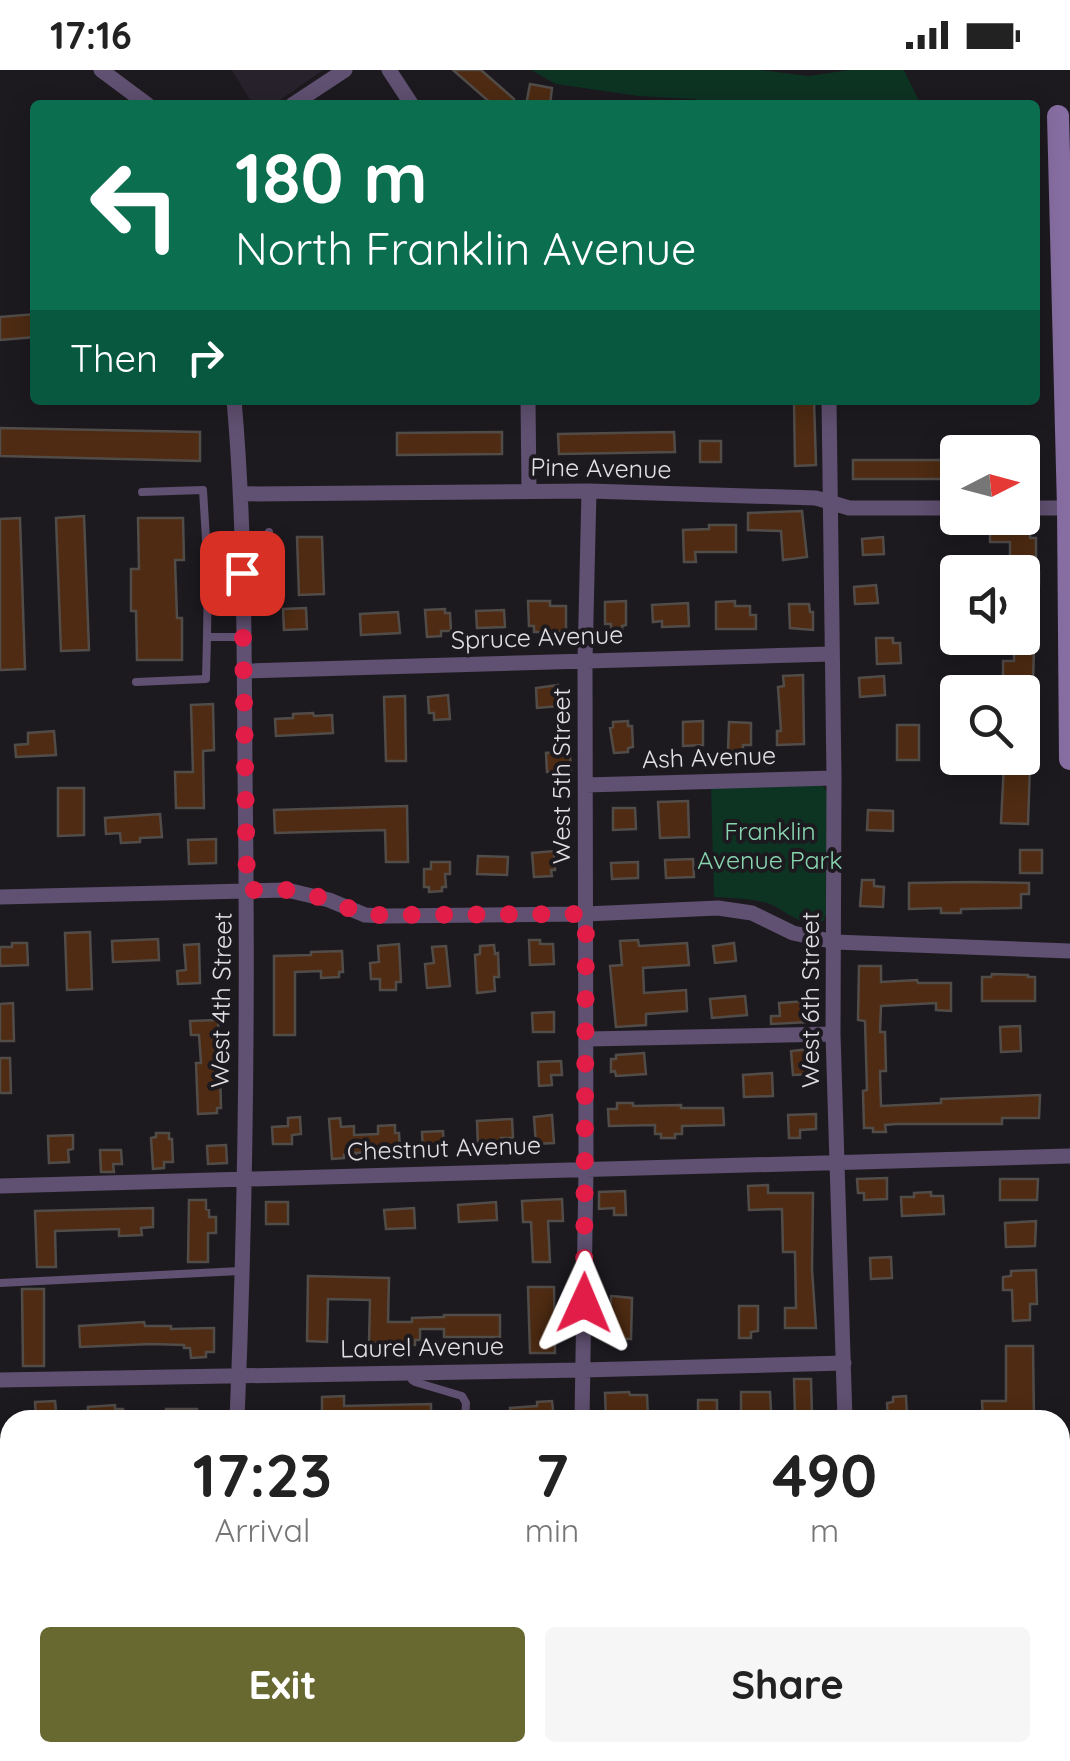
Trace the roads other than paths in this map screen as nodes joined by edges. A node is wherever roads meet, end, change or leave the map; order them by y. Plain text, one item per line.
1 (101, 70) edge
2 (345, 70) edge
3 (389, 70) edge
4 (141, 100) edge
5 (300, 100) edge
6 (409, 100) edge
7 (1058, 116) dead end
8 (1065, 195) edge
9 (234, 405) edge
10 (528, 405) edge
11 (829, 405) edge
12 (529, 491) junction
13 (142, 492) dead end
14 (589, 492) junction
15 (242, 494) junction
16 (830, 504) junction
17 (940, 508) edge
18 (1040, 508) edge
19 (1069, 508) edge
20 (269, 532) dead end
21 (208, 572) junction
22 (242, 573) junction
23 (271, 573) junction
24 (1070, 594) edge
25 (271, 595) dead end
26 (207, 637) junction
27 (243, 638) junction
28 (831, 654) junction
29 (586, 660) junction
30 (244, 671) junction
31 (136, 682) dead end
32 (1070, 759) edge
33 (834, 778) junction
34 (586, 785) junction
35 (247, 890) junction
36 (0, 896) edge
37 (586, 914) junction
38 (835, 942) junction
39 (1070, 952) edge
40 (833, 1034) junction
41 (586, 1039) junction
42 (1070, 1156) edge
43 (839, 1162) junction
44 (586, 1168) junction
45 (244, 1179) junction
46 (0, 1186) edge
47 (241, 1271) junction
48 (0, 1284) edge
49 (844, 1363) junction
50 (582, 1370) junction
51 (410, 1372) junction
52 (239, 1374) junction
53 (0, 1380) edge
54 (237, 1410) edge
55 (466, 1410) edge
56 (582, 1410) edge
57 (845, 1410) edge

1 - 4 street
2 - 5 street
3 - 6 street
7 - 8 street
8 - 19 street
9 - 15 street, West 4th Street
10 - 12 street
11 - 16 street, West 6th Street
12 - 14 street, Pine Avenue
12 - 15 street, Pine Avenue
13 - 21 lane
14 - 16 street, Pine Avenue
14 - 29 street, West 5th Street
15 - 22 street, West 4th Street
16 - 17 street, Pine Avenue
16 - 28 street, West 6th Street
18 - 19 street
19 - 24 street
20 - 23 lane
21 - 22 lane
21 - 26 lane
22 - 23 lane
22 - 27 street, West 4th Street
23 - 25 lane
24 - 32 street
26 - 27 lane
26 - 31 lane
27 - 30 street, West 4th Street
28 - 29 street, Spruce Avenue
28 - 33 street, West 6th Street
29 - 30 street, Spruce Avenue
29 - 34 street, West 5th Street
30 - 35 street, West 4th Street
33 - 34 street, Ash Avenue
33 - 38 street, West 6th Street
34 - 37 street, West 5th Street
35 - 36 street
35 - 37 street
35 - 45 street, West 4th Street
37 - 38 street
37 - 41 street, West 5th Street
38 - 39 street
38 - 40 street, West 6th Street
40 - 41 street
40 - 43 street, West 6th Street
41 - 44 street, West 5th Street
42 - 43 street, Chestnut Avenue
43 - 44 street, Chestnut Avenue
43 - 49 street, West 6th Street
44 - 45 street, Chestnut Avenue
44 - 50 street, West 5th Street
45 - 46 street, Chestnut Avenue
45 - 47 street, West 4th Street
47 - 48 lane
47 - 52 street, West 4th Street
49 - 50 street, Laurel Avenue
49 - 57 street, West 6th Street
50 - 51 street, Laurel Avenue
50 - 56 street, West 5th Street
51 - 52 street, Laurel Avenue
51 - 55 lane
52 - 53 street, Laurel Avenue
52 - 54 street, West 4th Street

